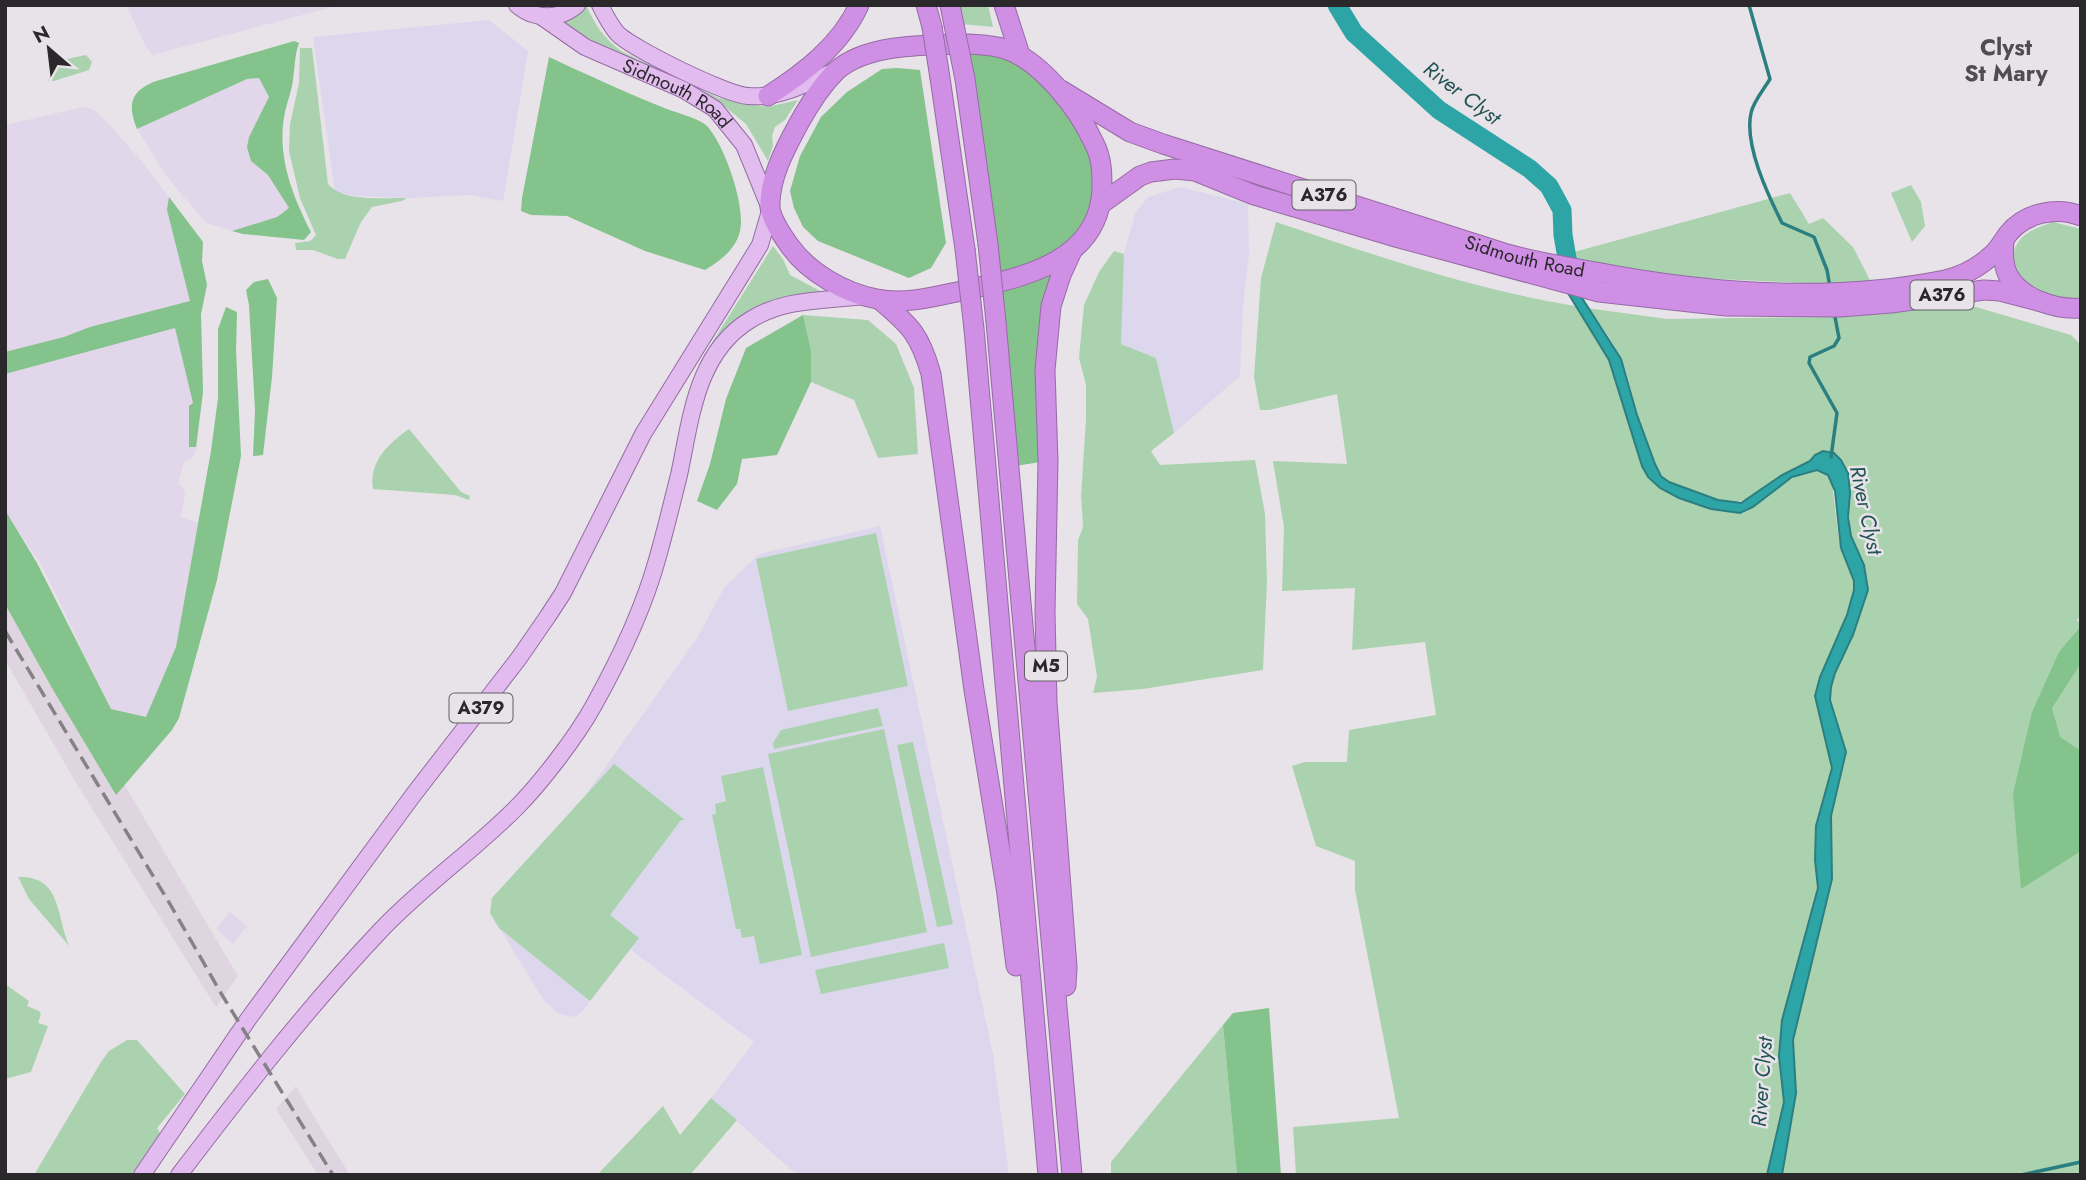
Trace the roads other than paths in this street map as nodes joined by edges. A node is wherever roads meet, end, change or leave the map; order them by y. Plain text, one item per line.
1 (517, 5) edge
2 (577, 5) edge
3 (600, 5) edge
4 (859, 5) edge
5 (866, 5) edge
6 (926, 5) edge
7 (950, 5) edge
8 (1004, 5) edge
9 (542, 17) junction
10 (1020, 55) junction
11 (837, 70) junction
12 (1061, 90) junction
13 (768, 96) junction
14 (1101, 204) junction
15 (770, 209) junction
16 (2081, 216) edge
17 (2004, 242) junction
18 (1073, 250) junction
19 (1545, 271) junction
20 (872, 298) junction
21 (1839, 299) junction
22 (1804, 301) junction
23 (2042, 302) junction
24 (2076, 311) edge
25 (1064, 1085) junction
26 (1040, 1097) junction
27 (142, 1175) edge
28 (179, 1175) edge
29 (1048, 1175) edge
30 (1072, 1175) edge

1 - 9 main road, Sidmouth Road
2 - 9 main road
3 - 13 main road, Sidmouth Road
4 - 13 highway
5 - 11 highway
6 - 26 highway, M5, bridge
7 - 25 highway, M5, bridge
8 - 10 highway
9 - 15 main road, Sidmouth Road
10 - 11 highway
10 - 12 highway
11 - 13 main road, Sidmouth Road
11 - 15 highway
12 - 14 highway
12 - 19 highway, Sidmouth Road / A376
14 - 18 highway
14 - 19 highway, Sidmouth Road / A376
15 - 20 highway
15 - 27 main road, A379
16 - 17 highway, A376
17 - 21 highway, Sidmouth Road / A376
17 - 23 highway, A376
18 - 20 highway
18 - 25 highway, M5
19 - 22 highway, Sidmouth Road / A376
19 - 22 highway, Sidmouth Road / A376
20 - 26 highway, M5
20 - 28 main road
21 - 22 highway, Sidmouth Road / A376
21 - 23 highway, Sidmouth Road / A376
23 - 24 highway, A376
25 - 30 highway, M5
26 - 29 highway, M5

